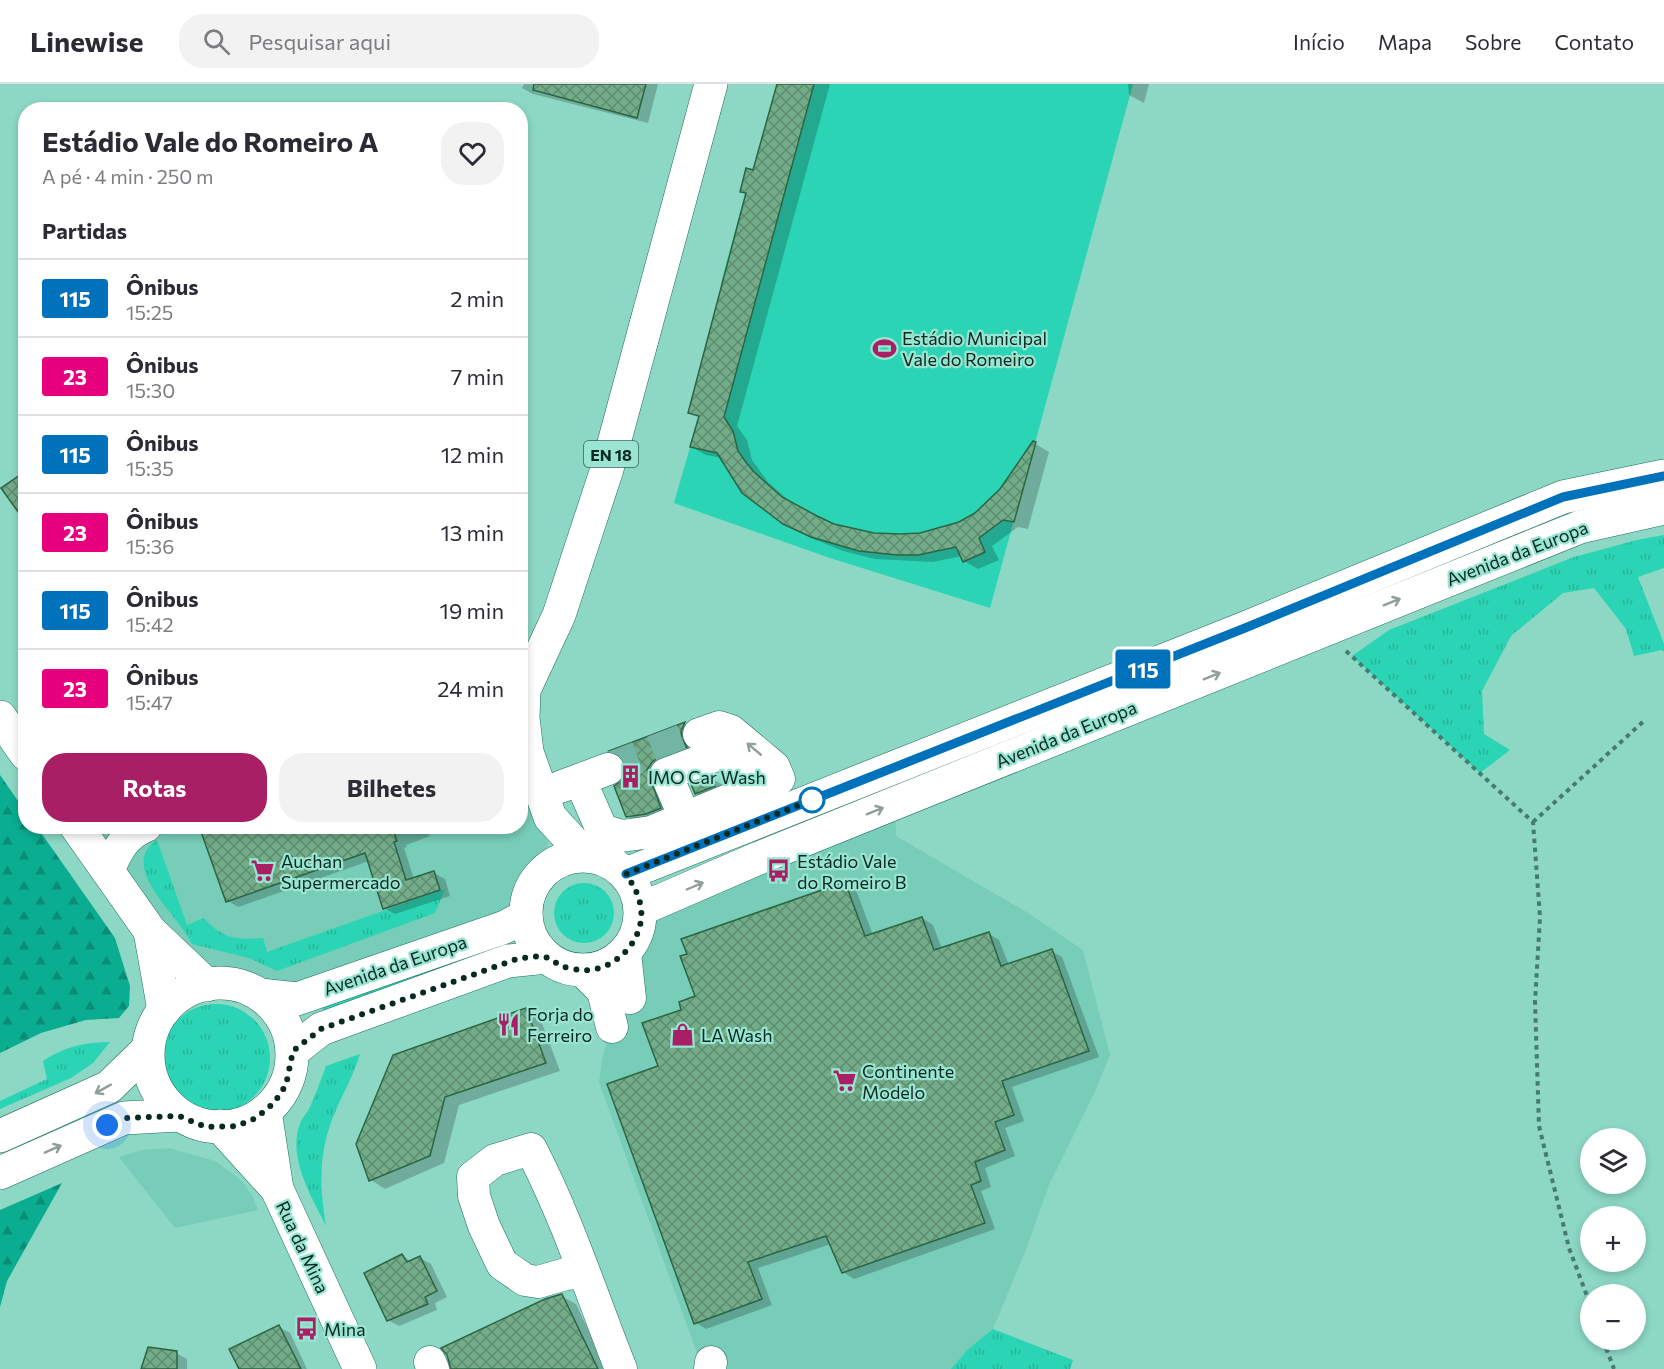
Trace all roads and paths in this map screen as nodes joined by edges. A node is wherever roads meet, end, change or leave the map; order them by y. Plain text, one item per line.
1 (711, 84) edge
2 (1664, 476) edge
3 (1664, 507) edge
4 (1324, 630) junction
5 (528, 679) edge
6 (0, 717) edge
7 (1645, 720) dead end
8 (699, 734) tunnel mouth
9 (18, 743) edge
10 (528, 755) edge
11 (739, 780) junction
12 (679, 803) junction
13 (546, 805) junction
14 (1533, 822) junction
15 (82, 834) edge
16 (130, 834) edge
17 (585, 855) junction
18 (546, 869) junction
19 (108, 871) junction
20 (626, 874) junction
21 (641, 909) junction
22 (526, 916) junction
23 (150, 931) junction
24 (625, 953) junction
25 (546, 957) junction
26 (582, 970) junction
27 (207, 985) junction
28 (261, 995) junction
29 (630, 998) dead end
30 (164, 1010) junction
31 (612, 1027) dead end
32 (147, 1050) junction
33 (293, 1051) junction
34 (265, 1111) junction
35 (179, 1116) junction
36 (220, 1126) junction
37 (0, 1136) edge
38 (0, 1173) edge
39 (277, 1189) junction
40 (583, 1272) dead end
41 (1582, 1284) edge
42 (1607, 1350) edge
43 (360, 1369) edge
44 (621, 1369) edge
45 (1614, 1369) edge

1 - 5 main road, EN 18
2 - 20 main road, Avenida da Europa
4 -> 3 main road, Avenida da Europa
4 - 14 path
21 -> 4 main road, Avenida da Europa
6 - 9 main road
7 - 14 path
11 -> 8 lane
10 - 13 main road, EN 18
11 - 12 lane
11 - 12 lane
12 - 13 lane
13 - 17 main road, EN 18
13 - 18 main road, EN 18
14 - 41 path
15 - 19 main road
16 - 19 lane
17 - 18 main road
17 - 20 main road
18 - 22 main road
19 - 23 main road
20 - 21 main road
21 - 24 main road
22 - 25 main road
22 - 28 main road, Avenida da Europa
23 - 27 main road
23 - 30 main road
24 - 26 main road
24 - 29 lane
25 - 26 main road
25 - 33 main road, Avenida da Europa
26 - 31 lane
27 - 28 main road
27 - 30 main road
28 - 33 main road
30 - 32 main road
32 - 35 main road
32 -> 37 main road
33 - 34 main road
34 - 36 main road
34 - 39 main road
35 - 36 main road
38 -> 35 main road
36 - 39 main road
39 - 43 main road, Rua da Mina
40 - 44 lane
42 - 45 path

